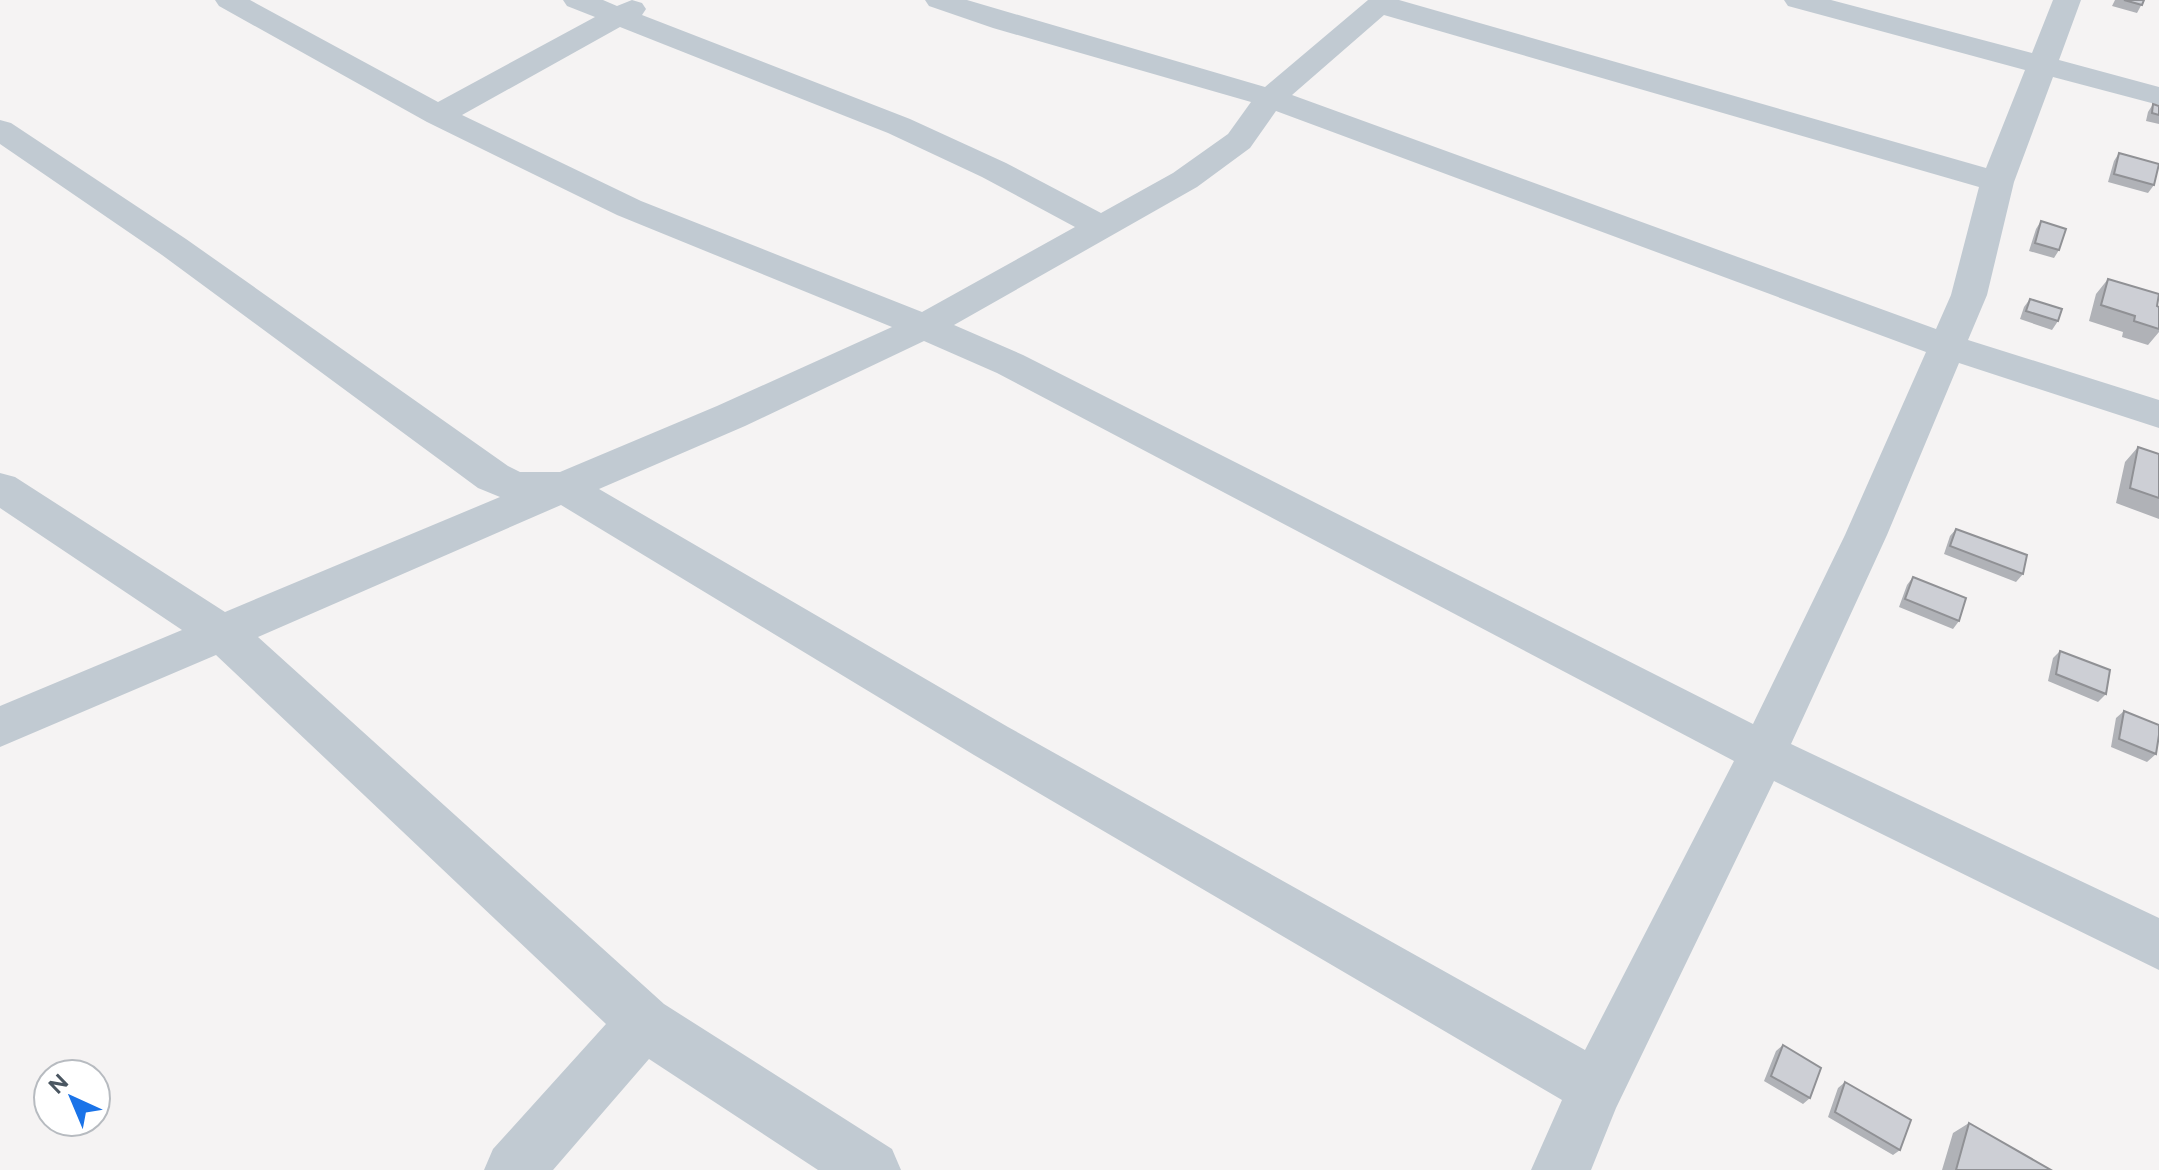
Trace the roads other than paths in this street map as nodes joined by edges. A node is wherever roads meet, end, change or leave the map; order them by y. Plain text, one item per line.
1 (229, 0) edge
2 (577, 0) edge
3 (650, 0) edge
4 (939, 0) edge
5 (1798, 0) edge
6 (2067, 0) edge
7 (1382, 3) edge
8 (615, 17) junction
9 (2043, 64) junction
10 (2159, 96) edge
11 (1270, 98) junction
12 (438, 115) junction
13 (0, 130) edge
14 (1997, 182) junction
15 (1103, 228) junction
16 (925, 326) junction
17 (1946, 346) junction
18 (2159, 414) edge
19 (563, 487) junction
20 (0, 488) edge
21 (223, 633) junction
22 (0, 727) edge
23 (1763, 753) junction
24 (2159, 945) edge
25 (644, 1023) junction
26 (1596, 1088) junction
27 (514, 1170) edge
28 (871, 1170) edge
29 (1561, 1170) edge

1 - 12 street
2 - 8 street
3 - 8 street
4 - 11 street
5 - 9 street
6 - 9 street
7 - 11 street
7 - 14 street
8 - 12 street
8 - 15 street
9 - 10 street
9 - 14 street
11 - 15 street
11 - 17 street
12 - 16 street
13 - 19 street
14 - 17 street
15 - 16 street
16 - 19 street
16 - 23 street
17 - 18 street
17 - 23 street
19 - 21 street
19 - 26 street
20 - 21 street
21 - 22 street
21 - 25 street
23 - 24 street
23 - 26 street
25 - 27 street
25 - 28 street
26 - 29 street

